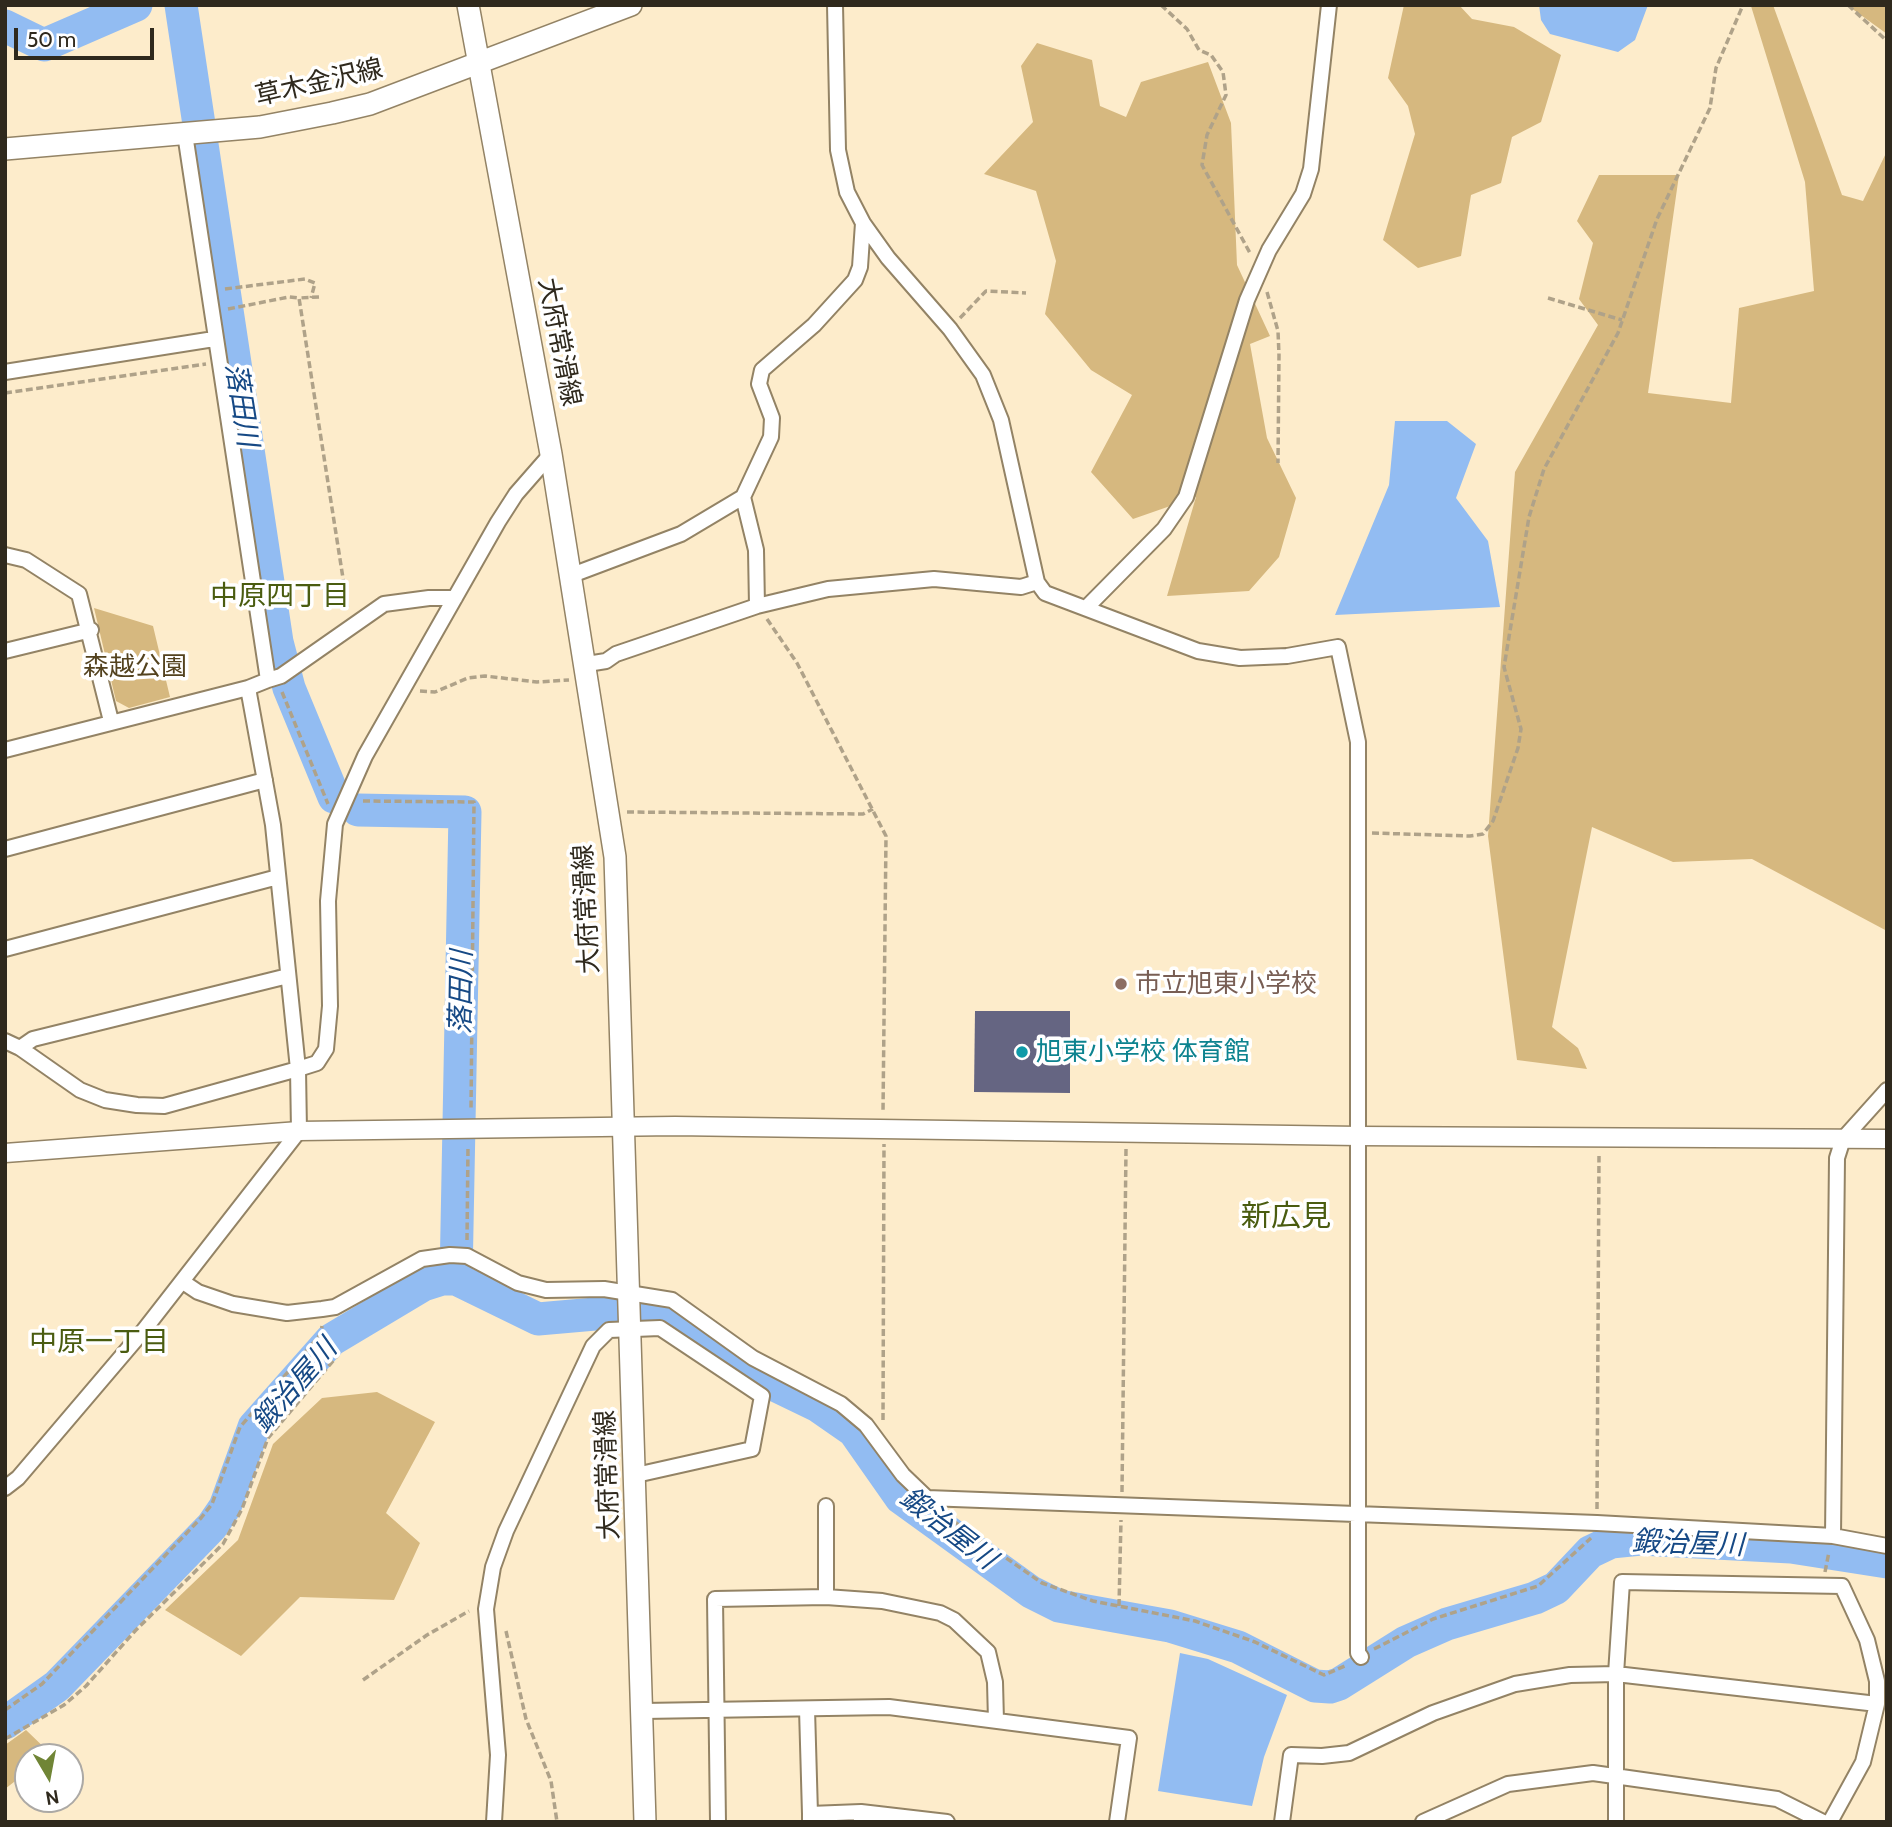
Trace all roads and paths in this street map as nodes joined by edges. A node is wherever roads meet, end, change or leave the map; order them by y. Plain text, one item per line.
1 (468, 5) edge
2 (631, 5) edge
3 (835, 5) edge
4 (1161, 5) edge
5 (1329, 5) edge
6 (1743, 5) edge
7 (1848, 5) edge
8 (1887, 41) edge
9 (479, 62) junction
10 (185, 134) junction
11 (5, 149) edge
12 (863, 223) junction
13 (1259, 273) junction
14 (207, 291) junction
15 (1026, 293) dead end
16 (319, 297) dead end
17 (311, 298) junction
18 (1548, 298) dead end
19 (299, 299) junction
20 (210, 312) junction
21 (1622, 320) junction
22 (950, 329) junction
23 (215, 339) junction
24 (218, 362) junction
25 (5, 373) edge
26 (5, 393) edge
27 (551, 454) junction
28 (1278, 463) dead end
29 (743, 497) junction
30 (5, 555) edge
31 (572, 575) junction
32 (1037, 582) junction
33 (455, 598) junction
34 (758, 606) junction
35 (1086, 608) junction
36 (350, 626) junction
37 (90, 630) junction
38 (5, 651) edge
39 (588, 671) junction
40 (272, 678) junction
41 (248, 688) junction
42 (403, 689) junction
43 (111, 721) junction
44 (5, 750) edge
45 (265, 780) junction
46 (348, 795) junction
47 (873, 809) junction
48 (609, 814) junction
49 (339, 816) junction
50 (1359, 832) junction
51 (5, 849) edge
52 (278, 877) junction
53 (5, 949) edge
54 (288, 976) junction
55 (6, 1040) edge
56 (20, 1048) junction
57 (298, 1069) junction
58 (1887, 1090) edge
59 (621, 1127) junction
60 (471, 1129) junction
61 (299, 1131) junction
62 (883, 1131) junction
63 (1126, 1133) junction
64 (1359, 1136) junction
65 (1843, 1139) junction
66 (1887, 1139) edge
67 (5, 1153) edge
68 (467, 1256) junction
69 (183, 1282) junction
70 (322, 1310) junction
71 (629, 1311) junction
72 (320, 1336) junction
73 (874, 1435) junction
74 (636, 1475) junction
75 (5, 1488) edge
76 (826, 1506) dead end
77 (1122, 1506) junction
78 (1358, 1516) junction
79 (1831, 1541) junction
80 (1887, 1546) edge
81 (1825, 1573) dead end
82 (827, 1597) junction
83 (1119, 1605) dead end
84 (1361, 1657) dead end
85 (1616, 1674) junction
86 (1877, 1704) junction
87 (807, 1709) junction
88 (5, 1710) edge
89 (643, 1711) junction
90 (714, 1711) junction
91 (996, 1721) junction
92 (5, 1740) edge
93 (1614, 1776) junction
94 (861, 1817) edge
95 (810, 1818) edge
96 (494, 1822) edge
97 (645, 1822) edge
98 (718, 1822) edge
99 (947, 1822) edge
100 (1116, 1822) edge
101 (1282, 1822) edge
102 (1423, 1822) edge
103 (1616, 1822) edge
104 (1823, 1822) edge
105 (1830, 1822) edge

1 - 9 main road, 大府常滑線
2 - 9 main road, 草木金沢線
3 - 12 street
4 - 13 path
5 - 13 street
6 - 21 path
7 - 8 path
9 - 10 main road, 草木金沢線
9 - 27 main road, 大府常滑線
10 - 11 main road, 草木金沢線
10 - 14 street
12 - 22 street
12 - 29 street
13 - 28 path
13 - 35 street
14 - 17 path
14 - 20 street
15 - 22 path
16 - 17 path
17 - 19 path
18 - 21 path
19 - 20 path
19 - 36 path
20 - 23 street
21 - 50 path
22 - 32 street
23 - 24 street
23 - 25 street
24 - 26 path
24 - 40 street
27 - 31 main road, 大府常滑線
27 - 33 street
29 - 31 street
29 - 34 street
30 - 37 street
31 - 39 main road, 大府常滑線
32 - 34 street
32 - 35 street
33 - 36 street
33 - 42 street
34 - 39 street
34 - 47 path
35 - 50 street
36 - 40 street
37 - 38 street
37 - 43 street
39 - 42 path
39 - 48 main road, 大府常滑線
40 - 41 street
40 - 49 path
41 - 43 street
41 - 45 street
42 - 46 street
43 - 44 street
45 - 51 street
45 - 52 street
46 - 49 street
46 - 60 path
47 - 48 path
47 - 62 path
48 - 59 main road, 大府常滑線
49 - 57 street
50 - 64 street
52 - 53 street
52 - 54 street
54 - 56 street
54 - 57 street
55 - 56 street
56 - 57 street
57 - 61 street
58 - 65 street
59 - 60 street
59 - 62 street
59 - 71 main road, 大府常滑線
60 - 61 street
60 - 68 path
61 - 67 street
61 - 69 street
62 - 63 street
62 - 73 path
63 - 64 street
63 - 77 path
64 - 65 street
64 - 78 street
65 - 66 street
65 - 79 street
68 - 70 street
68 - 71 street
69 - 70 street
69 - 75 street
70 - 72 path
71 - 73 street
71 - 74 main road, 大府常滑線
71 - 74 street
71 - 96 street
72 - 88 path
72 - 92 path
73 - 77 street
74 - 89 main road, 大府常滑線
76 - 82 street
77 - 78 street
77 - 83 path
78 - 79 street
78 - 84 street
79 - 80 street
79 - 81 path
82 - 90 street
82 - 91 street
85 - 86 street
85 - 86 street
85 - 93 street
85 - 101 street
86 - 105 street
87 - 90 street
87 - 91 street
87 - 95 street
89 - 90 street
89 - 97 main road, 大府常滑線
90 - 98 street
91 - 100 street
93 - 102 street
93 - 103 street
93 - 104 street
94 - 95 street
94 - 99 street

